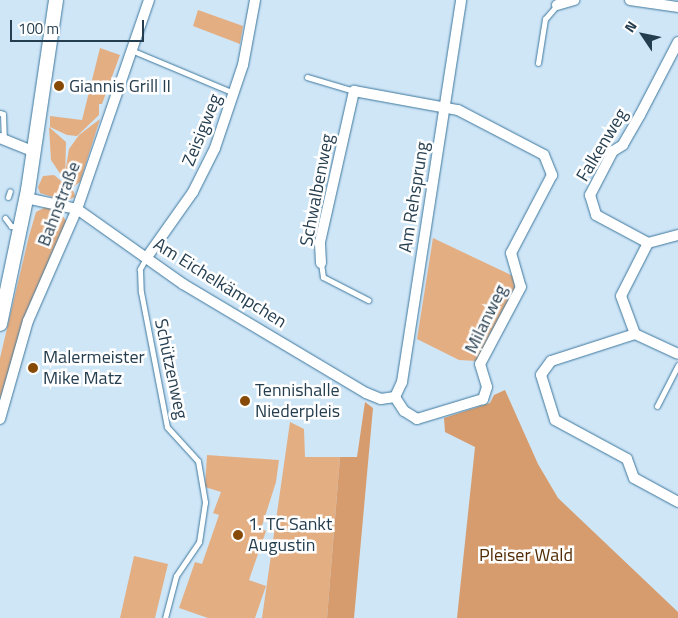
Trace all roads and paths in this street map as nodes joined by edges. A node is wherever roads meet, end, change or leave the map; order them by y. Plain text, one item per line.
1 (56, 0) edge
2 (149, 0) edge
3 (256, 0) edge
4 (461, 0) edge
5 (574, 0) edge
6 (630, 0) edge
7 (555, 2) edge
8 (678, 7) edge
9 (678, 42) edge
10 (132, 50) junction
11 (538, 63) dead end
12 (307, 77) dead end
13 (354, 90) junction
14 (235, 93) junction
15 (444, 107) junction
16 (0, 113) edge
17 (2, 139) edge
18 (34, 152) junction
19 (10, 191) dead end
20 (8, 197) dead end
21 (26, 198) junction
22 (77, 209) junction
23 (5, 218) dead end
24 (20, 228) junction
25 (678, 235) edge
26 (648, 242) junction
27 (146, 257) junction
28 (321, 263) joint
29 (368, 300) dead end
30 (0, 324) edge
31 (636, 334) junction
32 (678, 354) edge
33 (678, 365) edge
34 (395, 397) junction
35 (657, 406) dead end
36 (0, 419) edge
37 (678, 502) edge
38 (165, 618) edge

1 - 18 main road
2 - 10 street, Bahnstraße
3 - 14 street, Zeisigweg
4 - 15 street, Am Rehsprung
5 - 7 street
6 - 8 street
7 - 11 lane
9 - 26 street, Falkenweg
10 - 14 lane
10 - 22 street, Bahnstraße
12 - 13 lane
13 - 15 street
13 - 28 street, Schwalbenweg
14 - 27 street, Zeisigweg
15 - 34 street, Am Rehsprung
15 - 34 street, Milanweg
16 - 17 lane
17 - 18 street
18 - 21 main road
19 - 20 lane
21 - 22 street, Am Eichelkämpchen
21 - 24 main road
22 - 27 street, Am Eichelkämpchen
22 - 36 street, Bahnstraße
23 - 24 lane
24 - 30 main road
25 - 26 street
26 - 31 street
27 - 34 street, Am Eichelkämpchen
27 - 38 lane, Schützenweg
28 - 29 lane, Schwalbenweg
31 - 32 street
31 - 37 street
33 - 35 lane

